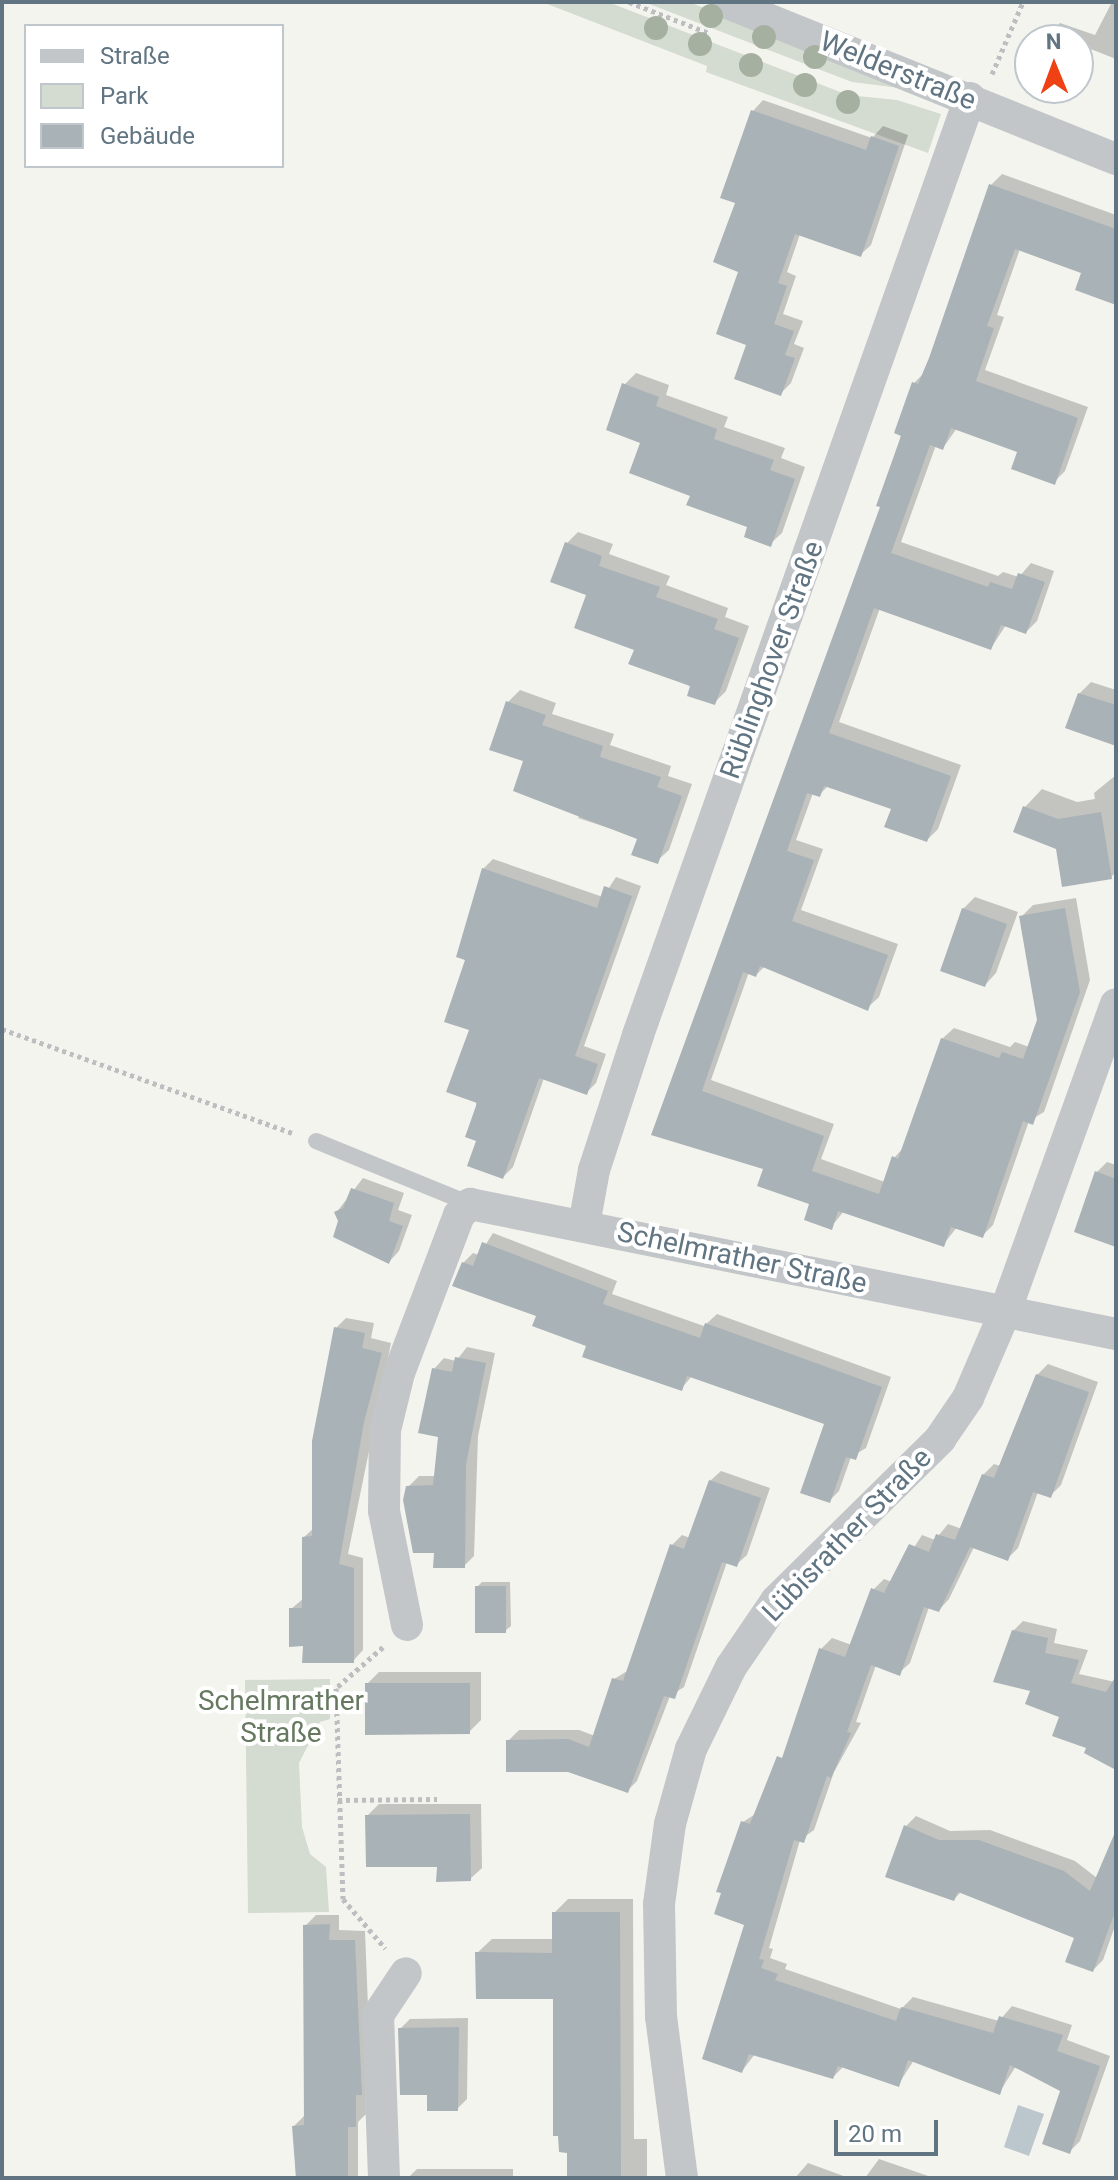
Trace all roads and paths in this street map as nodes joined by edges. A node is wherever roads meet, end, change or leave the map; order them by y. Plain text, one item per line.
1 (725, 2) edge
2 (1023, 2) edge
3 (975, 101) junction
4 (1116, 159) edge
5 (1116, 1004) edge
6 (2, 1029) edge
7 (316, 1141) joint
8 (470, 1204) junction
9 (584, 1225) junction
10 (1005, 1312) junction
11 (1116, 1334) edge
12 (407, 1625) joint
13 (437, 1799) dead end
14 (338, 1800) junction
15 (406, 1973) joint
16 (384, 2178) edge
17 (682, 2178) edge

1 - 3 street, Welderstraße
2 - 3 path
3 - 4 street, Welderstraße
3 - 9 street, Rüblinghover Straße
5 - 10 street, Lübisrather Straße
6 - 7 path
7 - 8 lane
8 - 9 street, Schelmrather Straße
8 - 12 street
9 - 10 street, Schelmrather Straße
10 - 11 street, Schelmrather Straße
10 - 17 street, Lübisrather Straße
12 - 14 path
13 - 14 path
14 - 15 path
15 - 16 street

